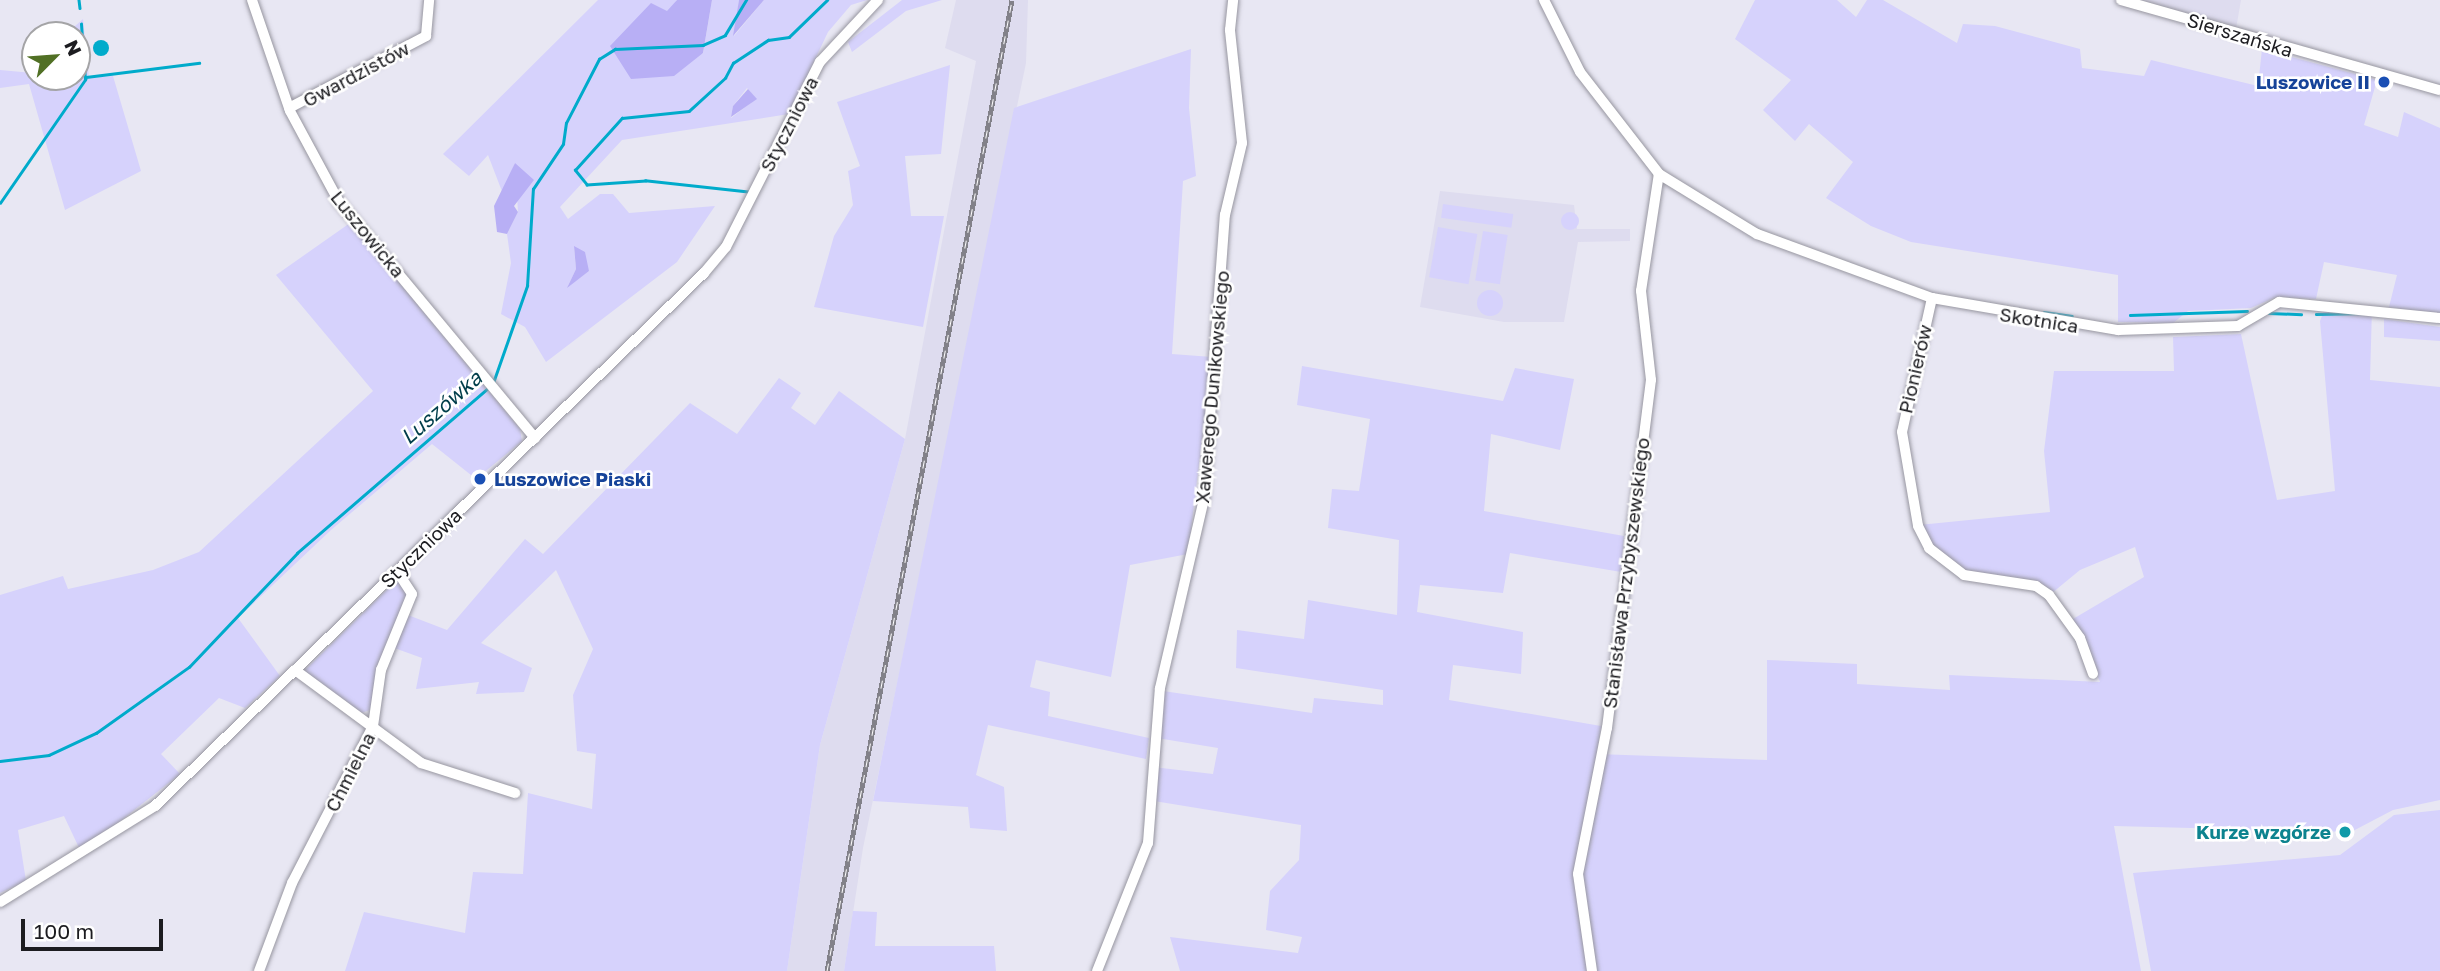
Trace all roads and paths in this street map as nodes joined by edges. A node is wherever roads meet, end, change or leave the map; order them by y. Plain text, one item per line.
1 (253, 0) edge
2 (429, 0) edge
3 (878, 0) edge
4 (1233, 0) edge
5 (1544, 0) edge
6 (2121, 0) edge
7 (2440, 90) edge
8 (289, 108) junction
9 (1659, 174) junction
10 (1932, 298) junction
11 (2440, 318) edge
12 (535, 438) junction
13 (397, 571) junction
14 (295, 670) junction
15 (2093, 674) dead end
16 (373, 726) junction
17 (515, 793) dead end
18 (0, 902) edge
19 (260, 971) edge
20 (1097, 971) edge
21 (1592, 971) edge

1 - 8 street, Luszowicka
2 - 8 street, Gwardzistów
3 - 12 street, Styczniowa
4 - 20 street, Xawerego Dunikowskiego
5 - 9 street
6 - 7 street, Sierszańska
8 - 12 street, Luszowicka
9 - 10 street, Skotnica
9 - 21 street, Stanisława Przybyszewskiego
10 - 11 street, Skotnica
10 - 15 street, Pionierów
12 - 13 street, Styczniowa
13 - 14 street, Styczniowa
13 - 16 street, Chmielna
14 - 16 street
14 - 18 street, Styczniowa
16 - 17 street
16 - 19 street, Chmielna

